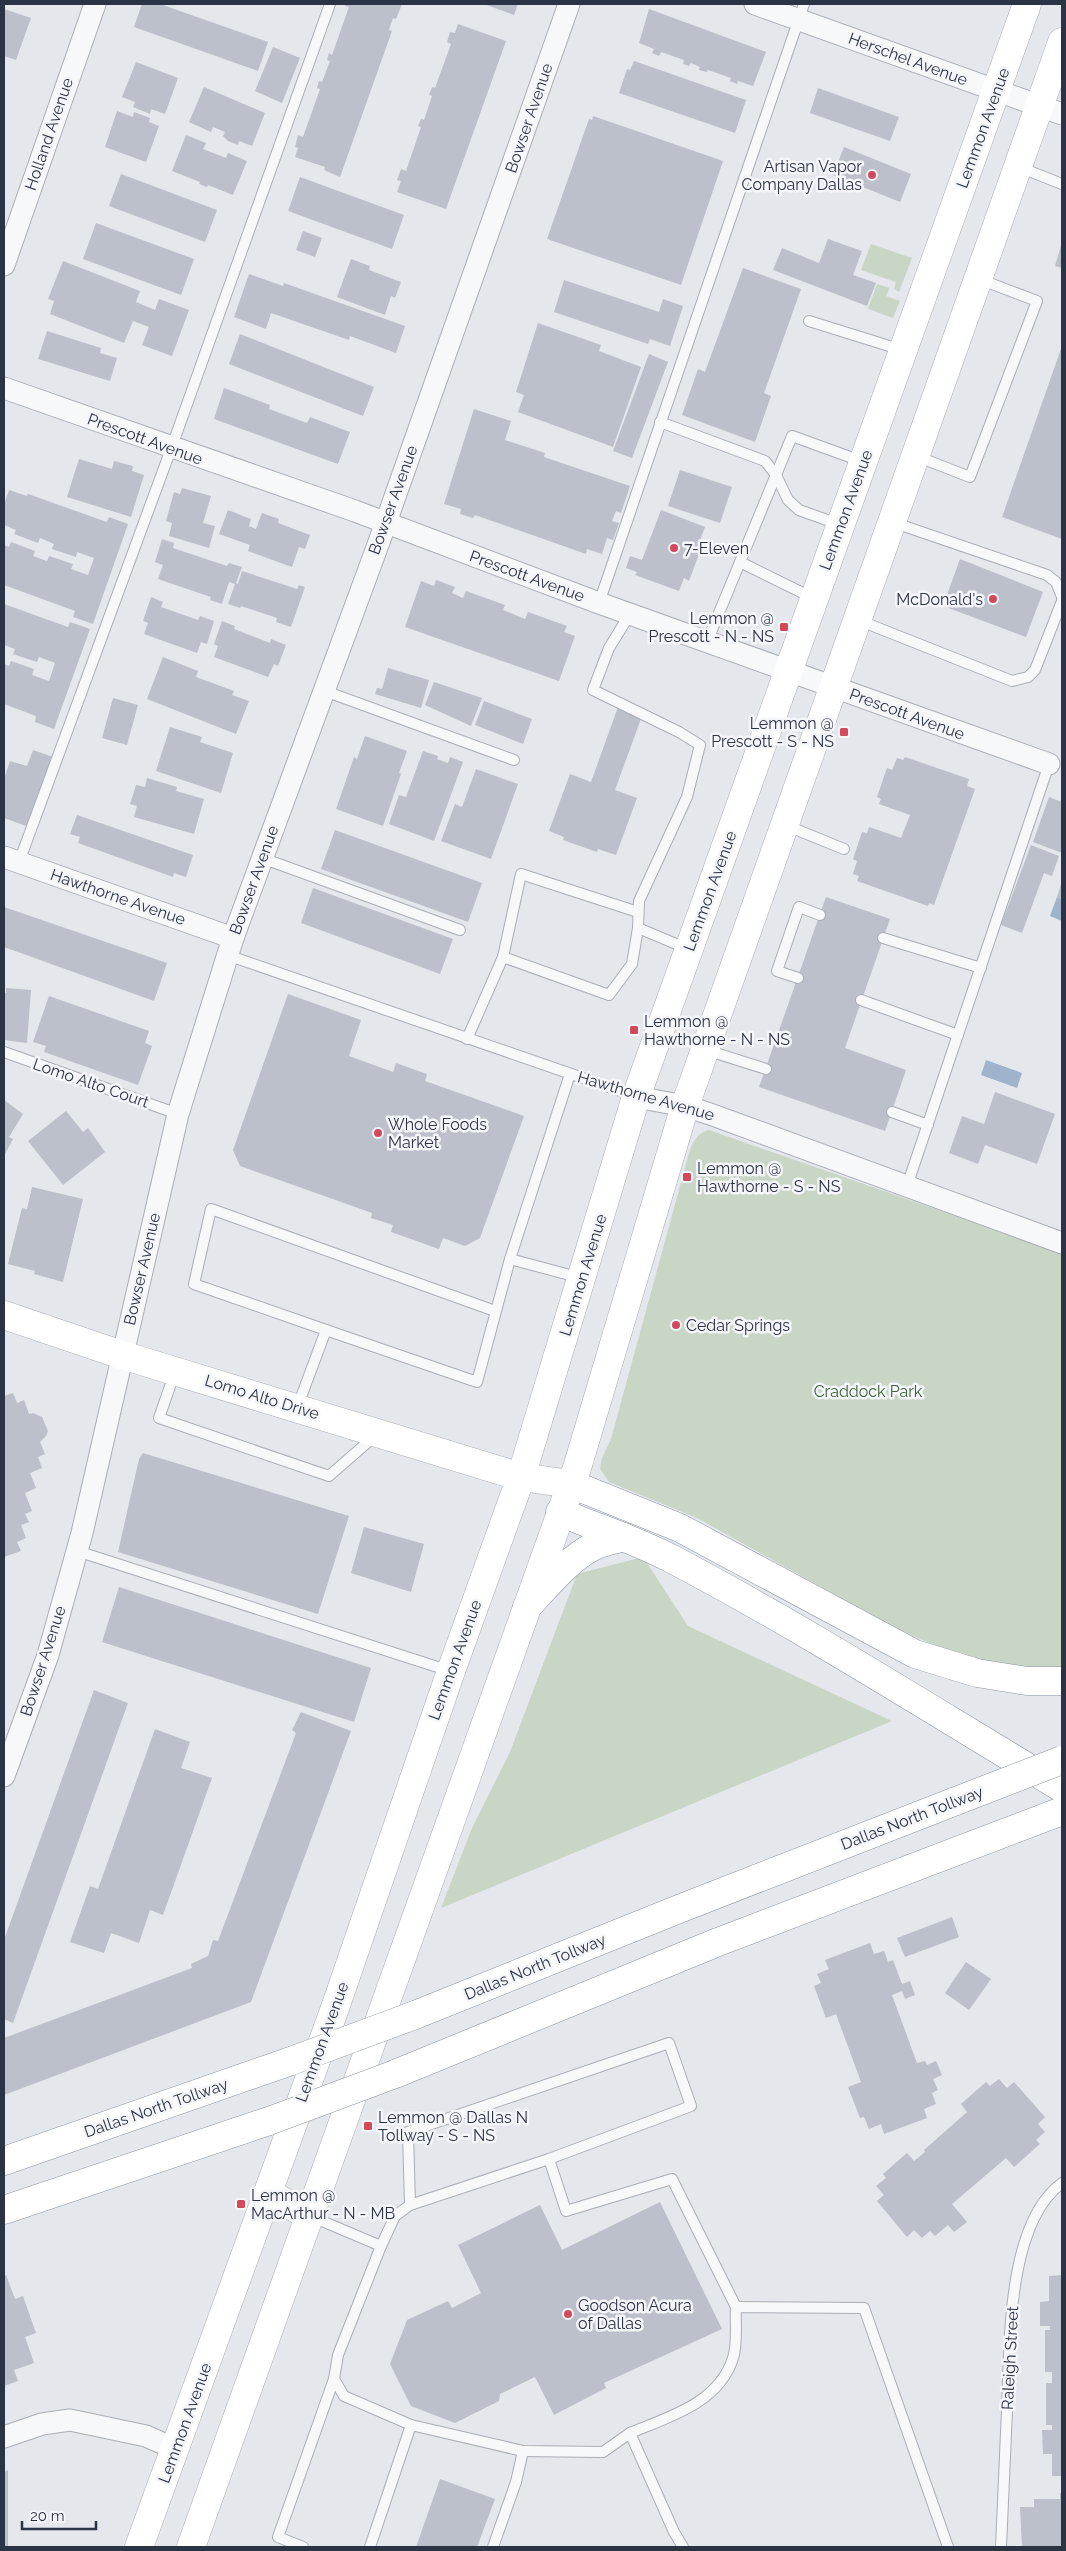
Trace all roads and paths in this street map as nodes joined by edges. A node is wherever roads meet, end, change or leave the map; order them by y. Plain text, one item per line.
1 (95, 4) edge
2 (330, 4) edge
3 (569, 4) edge
4 (754, 4) edge
5 (1027, 4) edge
6 (801, 12) edge
7 (1062, 42) edge
8 (996, 91) junction
9 (1051, 110) edge
10 (1018, 167) junction
11 (1062, 184) edge
12 (4, 265) edge
13 (978, 279) junction
14 (809, 321) dead end
15 (903, 350) junction
16 (4, 388) edge
17 (660, 422) junction
18 (171, 448) junction
19 (915, 456) junction
20 (863, 462) junction
21 (776, 475) junction
22 (385, 522) junction
23 (892, 522) junction
24 (841, 525) junction
25 (740, 562) junction
26 (815, 598) junction
27 (1062, 599) edge
28 (599, 603) junction
29 (630, 614) junction
30 (857, 620) junction
31 (707, 642) junction
32 (789, 671) junction
33 (833, 687) junction
34 (322, 690) junction
35 (514, 760) dead end
36 (1049, 764) joint
37 (785, 824) junction
38 (844, 849) dead end
39 (262, 858) junction
40 (11, 860) edge
41 (638, 912) junction
42 (820, 915) dead end
43 (638, 928) junction
44 (460, 930) dead end
45 (883, 938) dead end
46 (230, 946) junction
47 (689, 949) junction
48 (502, 957) junction
49 (981, 968) junction
50 (798, 978) dead end
51 (861, 1000) dead end
52 (958, 1035) junction
53 (468, 1038) junction
54 (705, 1050) junction
55 (4, 1052) edge
56 (766, 1068) dead end
57 (570, 1074) junction
58 (636, 1097) junction
59 (685, 1106) junction
60 (892, 1112) dead end
61 (178, 1114) junction
62 (928, 1125) junction
63 (907, 1186) junction
64 (1062, 1243) edge
65 (510, 1260) junction
66 (582, 1279) junction
67 (495, 1311) junction
68 (4, 1315) edge
69 (326, 1330) junction
70 (122, 1355) junction
71 (175, 1371) junction
72 (297, 1408) junction
73 (379, 1433) junction
74 (522, 1477) junction
75 (571, 1484) junction
76 (560, 1512) junction
77 (624, 1537) junction
78 (77, 1551) junction
79 (528, 1607) junction
80 (451, 1671) junction
81 (1062, 1682) edge
82 (1062, 1760) edge
83 (4, 1776) edge
84 (1062, 1788) edge
85 (1062, 1811) edge
86 (549, 2159) junction
87 (4, 2161) edge
88 (1062, 2183) edge
89 (268, 2193) junction
90 (410, 2206) junction
91 (4, 2210) edge
92 (310, 2216) junction
93 (381, 2246) junction
94 (736, 2308) junction
95 (334, 2379) junction
96 (411, 2425) junction
97 (630, 2434) junction
98 (4, 2437) edge
99 (175, 2449) junction
100 (523, 2450) junction
101 (140, 2547) edge
102 (191, 2547) edge
103 (303, 2547) edge
104 (370, 2547) edge
105 (492, 2547) edge
106 (683, 2547) edge
107 (948, 2547) edge
108 (1001, 2547) edge

1 - 12 street, Holland Avenue
2 - 18 lane
3 - 22 street, Bowser Avenue
4 - 6 street, Herschel Avenue
5 - 8 main road, Lemmon Avenue
6 - 8 street, Herschel Avenue
6 - 17 lane
7 - 9 main road
8 - 9 street, Herschel Avenue
8 - 15 main road, Lemmon Avenue
9 - 10 main road
10 - 11 lane
10 - 13 main road
13 - 19 main road
13 - 19 lane
14 - 15 lane
15 - 20 main road, Lemmon Avenue
16 - 18 street, Prescott Avenue
17 - 21 lane
17 - 28 lane
18 - 22 street, Prescott Avenue
18 - 40 lane
19 - 23 main road
20 - 21 lane
20 - 24 main road, Lemmon Avenue
21 - 24 lane
21 - 25 lane
22 - 28 street, Prescott Avenue
22 - 34 street, Bowser Avenue
23 - 27 lane
23 - 30 main road
24 - 26 main road, Lemmon Avenue
25 - 26 lane
25 - 31 lane
26 - 32 main road, Lemmon Avenue
27 - 30 lane
28 - 29 street, Prescott Avenue
29 - 31 street, Prescott Avenue
29 - 41 lane
30 - 33 main road
31 - 32 street, Prescott Avenue
32 - 33 street, Prescott Avenue
32 - 47 main road, Lemmon Avenue
33 - 36 street, Prescott Avenue
33 - 37 main road
34 - 35 lane
34 - 39 street, Bowser Avenue
36 - 49 lane
37 - 38 lane
37 - 54 main road
39 - 44 lane
39 - 46 street, Bowser Avenue
40 - 46 street, Hawthorne Avenue
41 - 43 lane
41 - 48 lane
42 - 50 lane
43 - 47 lane
43 - 48 lane
45 - 49 lane
46 - 53 lane, Hawthorne Avenue
46 - 61 street, Bowser Avenue
47 - 58 main road, Lemmon Avenue
48 - 53 lane
49 - 52 lane
51 - 52 lane
52 - 62 lane
53 - 57 lane, Hawthorne Avenue
54 - 56 lane
54 - 59 main road
55 - 61 lane, Lomo Alto Court
57 - 58 lane, Hawthorne Avenue
57 - 65 lane
58 - 59 street, Hawthorne Avenue
58 - 66 main road, Lemmon Avenue
59 - 63 street, Hawthorne Avenue
59 - 75 main road
60 - 62 lane
61 - 70 street, Bowser Avenue
62 - 63 lane
63 - 64 street, Hawthorne Avenue
65 - 66 lane
65 - 67 lane
66 - 74 main road, Lemmon Avenue
67 - 69 lane
67 - 69 lane
68 - 70 main road, Lomo Alto Drive
69 - 72 lane
70 - 71 main road, Lomo Alto Drive
70 - 78 street, Bowser Avenue
71 - 72 main road, Lomo Alto Drive
71 - 73 lane
72 - 73 main road, Lomo Alto Drive
73 - 74 main road, Lomo Alto Drive
74 - 75 main road, Lomo Alto Drive
74 - 76 main road, Lomo Alto Drive
74 - 80 main road, Lemmon Avenue
75 - 76 main road
75 - 81 main road, Lomo Alto Drive
76 - 77 main road
76 - 79 main road
77 - 79 main road
77 - 84 main road
78 - 80 lane
78 - 83 street, Bowser Avenue
79 - 92 main road
80 - 89 main road, Lemmon Avenue
82 - 87 main road, Dallas North Tollway, bridge
85 - 91 main road, bridge
86 - 90 lane
86 - 90 lane
86 - 94 lane
88 - 108 lane, Raleigh Street
89 - 92 main road
89 - 99 main road, Lemmon Avenue
90 - 93 lane
92 - 93 lane
92 - 102 main road
93 - 95 lane
94 - 97 lane
94 - 107 lane
95 - 96 lane
95 - 103 lane
96 - 100 lane
96 - 104 lane
97 - 100 lane
97 - 106 lane
98 - 99 street
99 - 101 main road, Lemmon Avenue
100 - 105 lane

